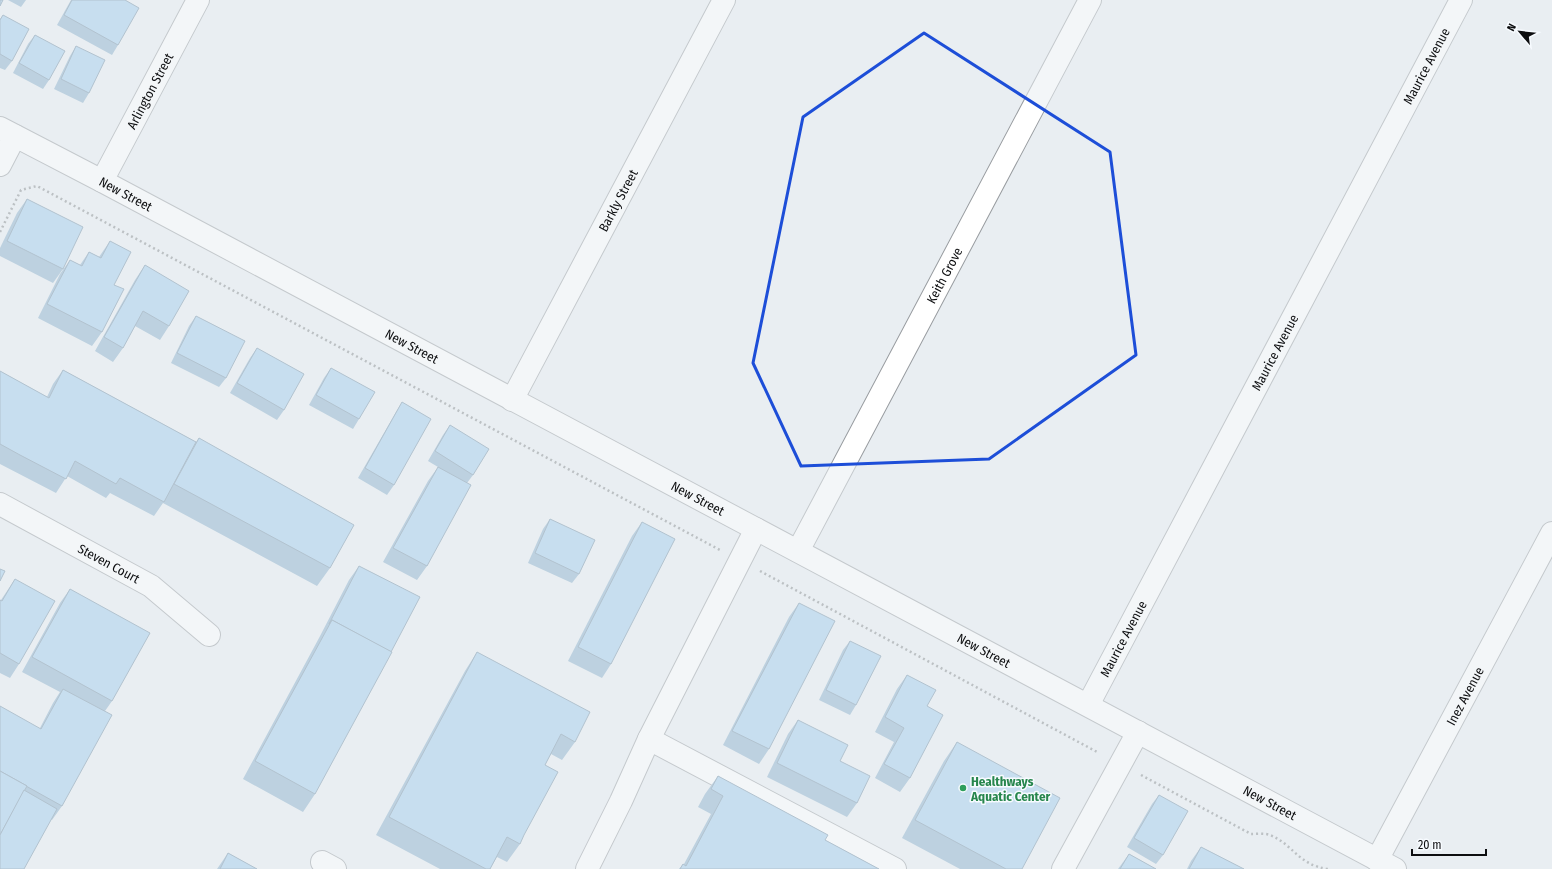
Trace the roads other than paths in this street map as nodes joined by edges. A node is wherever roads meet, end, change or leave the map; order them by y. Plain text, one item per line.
1 (198, 0) edge
2 (724, 0) edge
3 (1090, 0) edge
4 (1461, 0) edge
5 (7, 132) edge
6 (0, 165) edge
7 (102, 181) junction
8 (512, 400) junction
9 (0, 504) edge
10 (756, 529) junction
11 (1552, 533) edge
12 (798, 551) junction
13 (209, 635) dead end
14 (1088, 705) junction
15 (1138, 732) junction
16 (649, 739) junction
17 (1386, 864) edge
18 (587, 869) edge
19 (895, 869) edge
20 (1063, 869) edge

1 - 7 street, Arlington Street
2 - 8 street, Barkly Street
3 - 12 street, Keith Grove
4 - 14 street, Maurice Avenue
5 - 6 street
5 - 7 street, New Street
7 - 8 street, New Street
8 - 10 street, New Street
9 - 13 street, Steven Court
10 - 12 street, New Street
10 - 16 street
11 - 17 street, Inez Avenue
12 - 14 street, New Street
14 - 15 street, New Street
15 - 17 street, New Street
15 - 20 street
16 - 18 street
16 - 19 street

